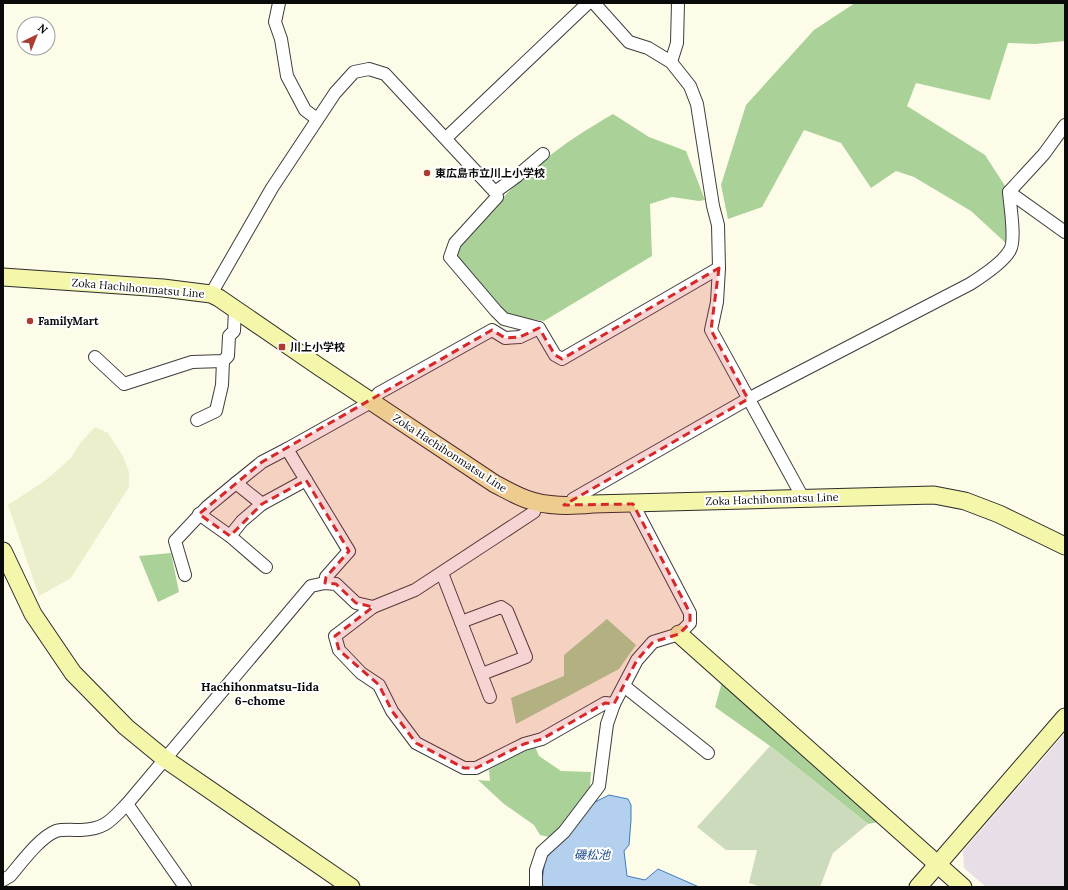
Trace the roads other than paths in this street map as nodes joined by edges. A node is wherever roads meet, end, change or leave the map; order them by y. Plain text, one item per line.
1 (279, 3) edge
2 (588, 3) edge
3 (594, 3) edge
4 (678, 3) edge
5 (671, 62) junction
6 (317, 119) junction
7 (1065, 125) edge
8 (446, 138) junction
9 (543, 154) dead end
10 (495, 192) junction
11 (1009, 192) junction
12 (1065, 232) edge
13 (718, 268) junction
14 (3, 277) edge
15 (210, 294) junction
16 (235, 309) junction
17 (539, 328) junction
18 (95, 357) dead end
19 (223, 361) junction
20 (748, 399) junction
21 (371, 402) junction
22 (197, 420) dead end
23 (287, 449) junction
24 (306, 480) junction
25 (236, 483) junction
26 (803, 498) junction
27 (537, 502) junction
28 (262, 504) junction
29 (633, 504) junction
30 (572, 506) junction
31 (199, 514) junction
32 (230, 536) junction
33 (1065, 546) edge
34 (3, 551) edge
35 (266, 567) dead end
36 (442, 573) junction
37 (185, 575) dead end
38 (325, 583) junction
39 (373, 607) junction
40 (461, 622) junction
41 (679, 634) junction
42 (482, 674) junction
43 (624, 686) junction
44 (490, 697) dead end
45 (614, 704) junction
46 (1065, 717) edge
47 (708, 753) dead end
48 (165, 758) junction
49 (127, 804) junction
50 (937, 865) junction
51 (3, 880) edge
52 (185, 887) edge
53 (351, 887) edge
54 (536, 887) edge
55 (918, 887) edge
56 (963, 887) edge

1 - 6 street
2 - 8 street
3 - 5 street
4 - 5 street
5 - 13 street
6 - 8 street
6 - 15 street
7 - 11 street
8 - 10 street
9 - 10 street
10 - 17 street
11 - 12 street
11 - 20 street
13 - 17 street
13 - 20 street
14 - 15 main road, Zoka Hachihonmatsu Line
15 - 16 main road, Zoka Hachihonmatsu Line
16 - 19 street
16 - 21 main road, Zoka Hachihonmatsu Line
17 - 21 street
18 - 19 street
19 - 22 street
20 - 26 street
20 - 30 street
21 - 23 street
21 - 27 main road, Zoka Hachihonmatsu Line
23 - 24 street
23 - 25 street
24 - 28 street
24 - 38 street
25 - 28 street
25 - 31 street
26 - 29 main road, Zoka Hachihonmatsu Line
26 - 33 main road, Zoka Hachihonmatsu Line
27 - 30 main road, Zoka Hachihonmatsu Line
27 - 36 street
28 - 32 street
29 - 30 main road, Zoka Hachihonmatsu Line
29 - 41 street
31 - 32 street
31 - 37 street
32 - 35 street
34 - 48 main road
36 - 39 street
36 - 40 street
38 - 39 street
38 - 48 street
39 - 45 street
40 - 42 street
40 - 42 street
41 - 43 street
41 - 50 main road
42 - 44 street
43 - 45 street
43 - 47 street
45 - 54 street
46 - 50 main road
48 - 49 street
48 - 53 main road
49 - 51 street
49 - 52 street
50 - 55 main road
50 - 56 main road

